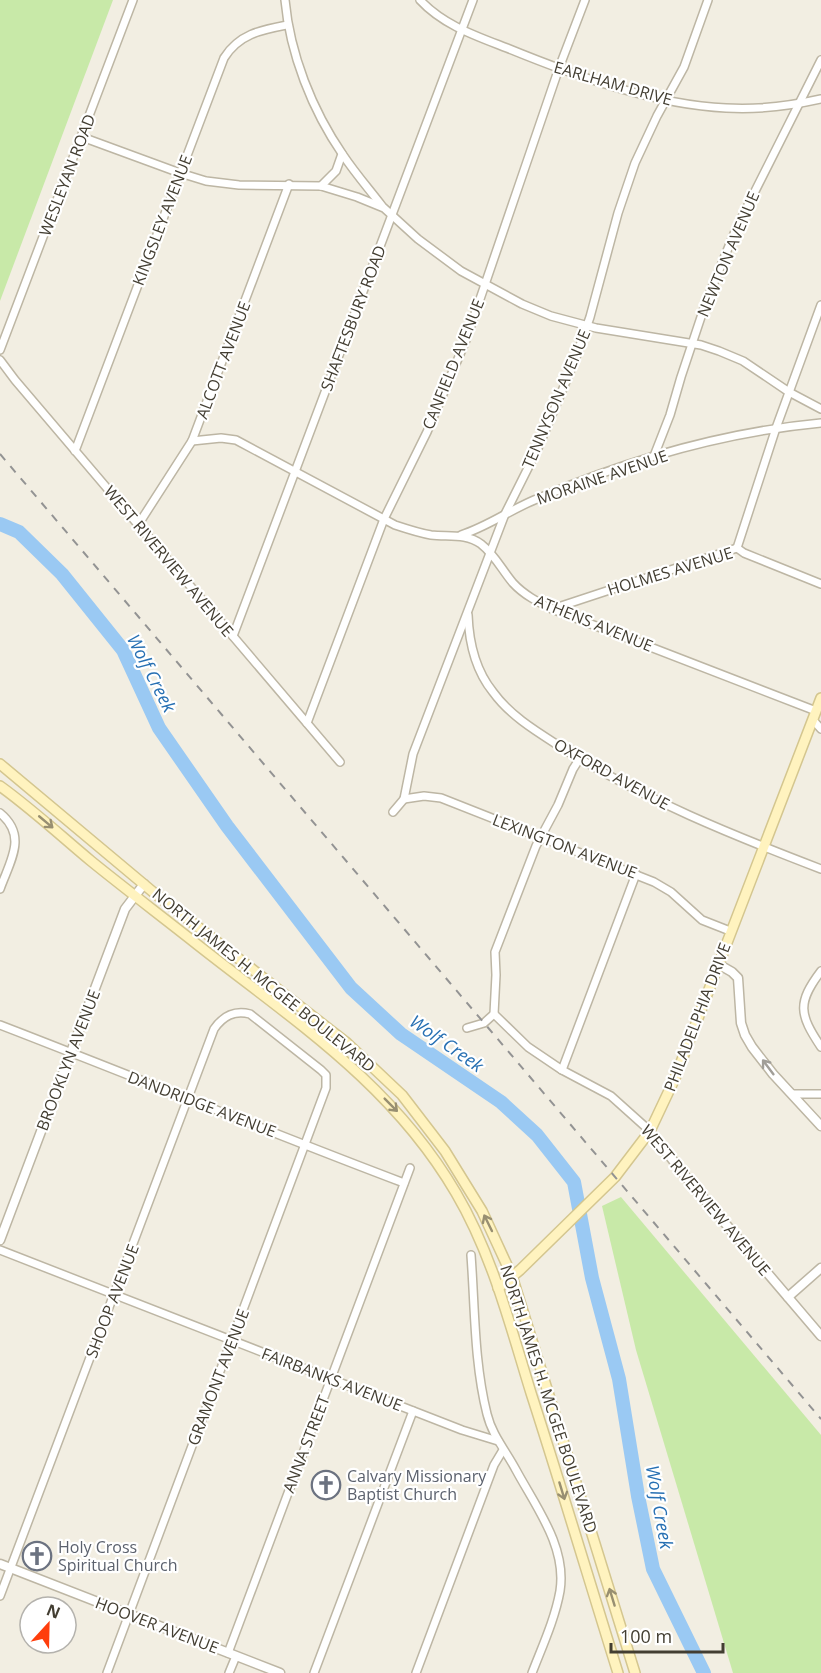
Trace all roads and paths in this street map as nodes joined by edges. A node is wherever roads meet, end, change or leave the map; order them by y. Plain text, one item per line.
1 (133, 0) edge
2 (285, 0) edge
3 (420, 0) edge
4 (473, 0) edge
5 (585, 0) edge
6 (708, 0) edge
7 (287, 25) junction
8 (462, 29) junction
9 (821, 60) edge
10 (559, 68) junction
11 (666, 99) junction
12 (821, 99) edge
13 (799, 104) junction
14 (82, 137) junction
15 (342, 154) junction
16 (180, 174) junction
17 (288, 184) junction
18 (321, 186) junction
19 (384, 208) junction
20 (392, 215) junction
21 (485, 285) junction
22 (821, 305) edge
23 (587, 326) junction
24 (692, 344) junction
25 (0, 350) edge
26 (0, 360) edge
27 (789, 392) junction
28 (821, 409) edge
29 (821, 423) edge
30 (777, 428) junction
31 (192, 441) junction
32 (75, 451) junction
33 (654, 456) junction
34 (295, 470) junction
35 (505, 514) junction
36 (384, 519) junction
37 (138, 525) junction
38 (461, 535) junction
39 (737, 548) junction
40 (491, 554) junction
41 (821, 584) edge
42 (552, 609) junction
43 (467, 613) junction
44 (233, 636) junction
45 (821, 698) edge
46 (814, 716) junction
47 (307, 723) junction
48 (821, 729) edge
49 (580, 758) junction
50 (340, 762) dead end
51 (0, 764) edge
52 (0, 786) edge
53 (404, 799) junction
54 (393, 812) dead end
55 (0, 813) edge
56 (541, 837) junction
57 (763, 847) junction
58 (821, 869) edge
59 (636, 874) junction
60 (144, 884) junction
61 (0, 888) edge
62 (135, 895) junction
63 (730, 931) junction
64 (718, 964) junction
65 (821, 971) edge
66 (494, 1014) junction
67 (0, 1025) edge
68 (467, 1028) dead end
69 (821, 1047) edge
70 (70, 1053) junction
71 (562, 1070) junction
72 (327, 1079) joint
73 (792, 1094) junction
74 (821, 1094) edge
75 (188, 1098) junction
76 (821, 1126) edge
77 (650, 1131) junction
78 (305, 1145) junction
79 (410, 1168) dead end
80 (404, 1182) junction
81 (0, 1240) edge
82 (0, 1250) edge
83 (471, 1255) dead end
84 (821, 1268) edge
85 (512, 1276) junction
86 (498, 1288) junction
87 (115, 1295) junction
88 (788, 1297) junction
89 (821, 1336) edge
90 (232, 1340) junction
91 (330, 1378) junction
92 (413, 1411) junction
93 (498, 1441) junction
94 (503, 1450) junction
95 (0, 1564) edge
96 (11, 1568) junction
97 (0, 1596) edge
98 (129, 1614) junction
99 (232, 1654) junction
100 (107, 1673) edge
101 (229, 1673) edge
102 (280, 1673) edge
103 (314, 1673) edge
104 (417, 1673) edge
105 (532, 1673) edge
106 (618, 1673) edge
107 (635, 1673) edge

1 - 14 street, WESLEYAN ROAD
2 - 7 street
3 - 8 street, EARLHAM DRIVE
4 - 8 street, SHAFTESBURY ROAD
5 - 10 street, CANFIELD AVENUE
6 - 11 street, TENNYSON AVENUE
7 - 15 street
7 - 16 street, KINGSLEY AVENUE
8 - 10 street, EARLHAM DRIVE
8 - 20 street, SHAFTESBURY ROAD
9 - 13 street, NEWTON AVENUE
10 - 11 street, EARLHAM DRIVE
10 - 21 street, CANFIELD AVENUE
11 - 13 street, EARLHAM DRIVE
11 - 23 street, TENNYSON AVENUE
12 - 13 street, EARLHAM DRIVE
13 - 24 street, NEWTON AVENUE
14 - 16 street
14 - 25 street, WESLEYAN ROAD
15 - 18 street
15 - 19 street
16 - 17 street
16 - 32 street, KINGSLEY AVENUE
17 - 18 street
17 - 31 street, ALCOTT AVENUE
18 - 19 street
19 - 20 street
20 - 21 street
20 - 34 street, SHAFTESBURY ROAD
21 - 23 street
21 - 36 street, CANFIELD AVENUE
22 - 27 street
23 - 24 street
23 - 35 street, TENNYSON AVENUE
24 - 27 street
24 - 33 street, NEWTON AVENUE
26 - 32 street, WEST RIVERVIEW AVENUE
27 - 28 street
27 - 30 street
29 - 30 street, MORAINE AVENUE
30 - 33 street, MORAINE AVENUE
30 - 39 street
31 - 34 street, ATHENS AVENUE
31 - 37 street, ALCOTT AVENUE
32 - 37 street, WEST RIVERVIEW AVENUE
33 - 35 street, MORAINE AVENUE
34 - 36 street, ATHENS AVENUE
34 - 44 street, SHAFTESBURY ROAD
35 - 38 street, MORAINE AVENUE
35 - 40 street, TENNYSON AVENUE
36 - 38 street, ATHENS AVENUE
36 - 47 street, CANFIELD AVENUE
37 - 44 street, WEST RIVERVIEW AVENUE
38 - 40 street, ATHENS AVENUE
39 - 41 street, HOLMES AVENUE
39 - 42 street, HOLMES AVENUE
40 - 42 street, ATHENS AVENUE
40 - 43 street, TENNYSON AVENUE
42 - 46 street, ATHENS AVENUE
43 - 49 street, OXFORD AVENUE
43 - 53 street, TENNYSON AVENUE
44 - 47 street, WEST RIVERVIEW AVENUE
45 - 46 main road, PHILADELPHIA DRIVE
46 - 48 street
46 - 57 main road, PHILADELPHIA DRIVE
47 - 50 street, WEST RIVERVIEW AVENUE
49 - 56 street
49 - 57 street, OXFORD AVENUE
51 - 60 main road, NORTH JAMES H. MCGEE BOULEVARD
52 -> 62 main road, NORTH JAMES H. MCGEE BOULEVARD
53 - 54 street
53 - 56 street, LEXINGTON AVENUE
55 - 61 street
56 - 59 street, LEXINGTON AVENUE
56 - 66 street
57 - 58 street, OXFORD AVENUE
57 - 63 main road, PHILADELPHIA DRIVE
59 - 63 street, LEXINGTON AVENUE
59 - 71 street
60 - 62 street, BROOKLYN AVENUE
85 -> 60 main road, NORTH JAMES H. MCGEE BOULEVARD
62 - 70 street, BROOKLYN AVENUE
62 -> 86 main road, NORTH JAMES H. MCGEE BOULEVARD
63 - 64 main road, PHILADELPHIA DRIVE
73 -> 64 street
64 - 77 main road, PHILADELPHIA DRIVE
65 - 69 street
66 - 68 street
66 - 71 street, WEST RIVERVIEW AVENUE
67 - 70 street, DANDRIDGE AVENUE
70 - 75 street, DANDRIDGE AVENUE
70 - 81 street, BROOKLYN AVENUE
71 - 77 street, WEST RIVERVIEW AVENUE
72 - 75 street, SHOOP AVENUE
72 - 78 street, GRAMONT AVENUE
73 - 74 street
73 - 76 street
75 - 78 street, DANDRIDGE AVENUE
75 - 87 street, SHOOP AVENUE
77 - 85 main road, PHILADELPHIA DRIVE
77 - 88 street, WEST RIVERVIEW AVENUE
78 - 80 street, DANDRIDGE AVENUE
78 - 90 street, GRAMONT AVENUE
79 - 80 street, ANNA STREET
80 - 91 street, ANNA STREET
82 - 87 street, FAIRBANKS AVENUE
83 - 93 street
84 - 88 street
85 - 86 main road, PHILADELPHIA DRIVE
107 -> 85 main road, NORTH JAMES H. MCGEE BOULEVARD
86 -> 106 main road, NORTH JAMES H. MCGEE BOULEVARD
87 - 90 street, FAIRBANKS AVENUE
87 - 96 street, SHOOP AVENUE
88 - 89 street, WEST RIVERVIEW AVENUE
90 - 91 street, FAIRBANKS AVENUE
90 - 98 street, GRAMONT AVENUE
91 - 92 street, FAIRBANKS AVENUE
91 - 99 street, ANNA STREET
92 - 93 street, FAIRBANKS AVENUE
92 - 103 street
93 - 94 street
94 - 104 street
94 - 105 street
95 - 96 street, HOOVER AVENUE
96 - 97 street, SHOOP AVENUE
96 - 98 street, HOOVER AVENUE
98 - 99 street, HOOVER AVENUE
98 - 100 street, GRAMONT AVENUE
99 - 101 street, ANNA STREET
99 - 102 street, HOOVER AVENUE

